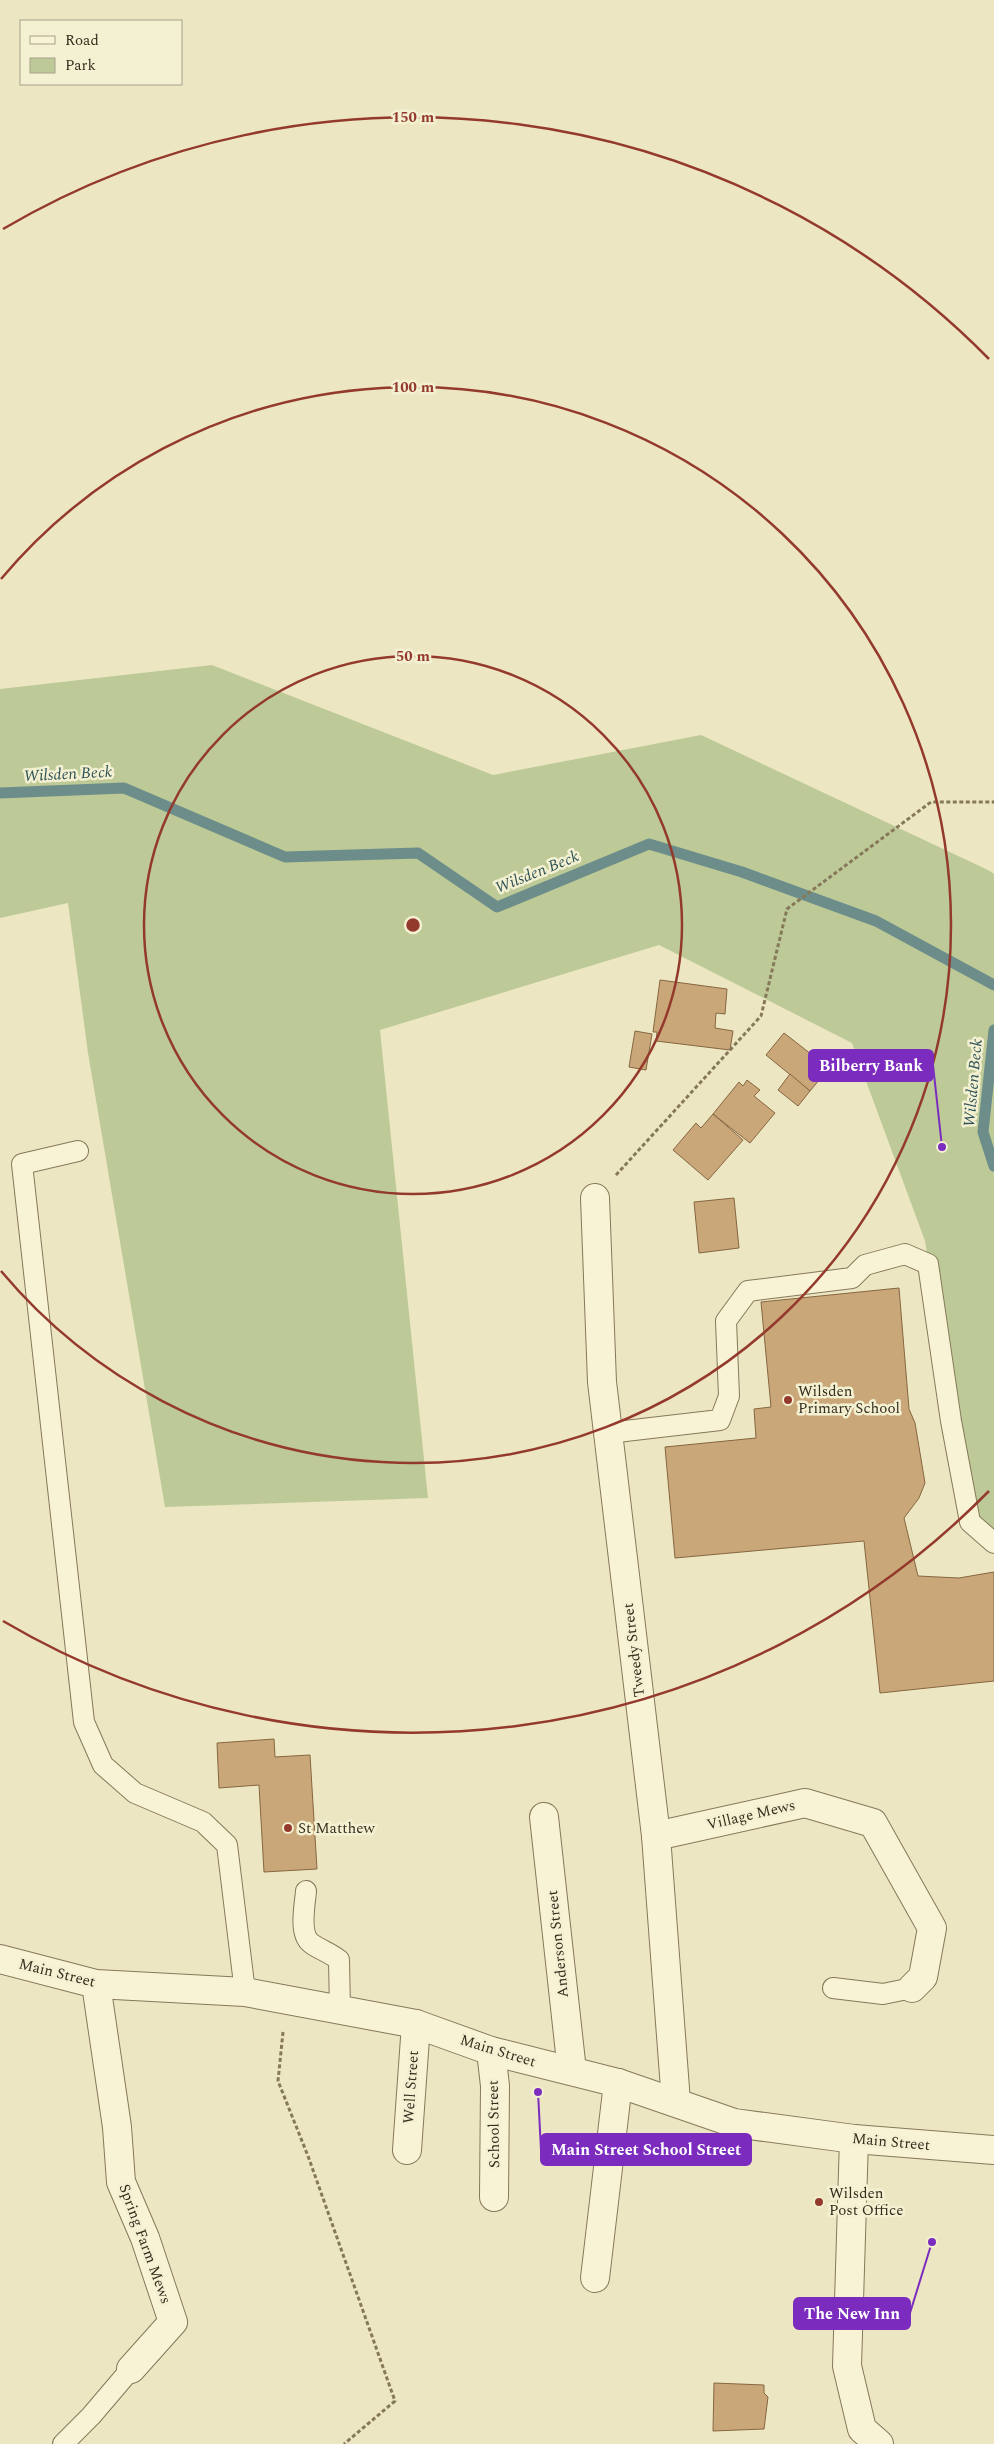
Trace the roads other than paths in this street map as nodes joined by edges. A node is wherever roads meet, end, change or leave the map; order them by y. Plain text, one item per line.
1 (78, 1151) dead end
2 (596, 1198) road end
3 (608, 1433) junction
4 (994, 1543) edge
5 (544, 1816) dead end
6 (656, 1836) junction
7 (306, 1891) dead end
8 (0, 1959) edge
9 (96, 1984) junction
10 (833, 1988) dead end
11 (912, 1988) joint
12 (245, 1992) junction
13 (340, 2010) junction
14 (416, 2024) junction
15 (490, 2051) junction
16 (572, 2072) junction
17 (618, 2083) junction
18 (676, 2102) junction
19 (854, 2139) junction
20 (407, 2150) dead end
21 (994, 2150) edge
22 (494, 2197) dead end
23 (595, 2278) dead end
24 (131, 2369) joint
25 (63, 2444) edge
26 (879, 2444) edge

1 - 12 lane
2 - 3 street, Tweedy Street
3 - 4 lane
3 - 6 street, Tweedy Street
5 - 16 street, Anderson Street
6 - 11 street, Village Mews
6 - 18 street, Tweedy Street
7 - 13 lane
8 - 9 street, Main Street
9 - 12 street, Main Street
9 - 24 street, Spring Farm Mews
10 - 11 lane
12 - 13 street, Main Street
13 - 14 street, Main Street
14 - 15 street, Main Street
14 - 20 street, Well Street
15 - 16 street, Main Street
15 - 22 street, School Street
16 - 17 street, Main Street
17 - 18 street, Main Street
17 - 23 street
18 - 19 street, Main Street
19 - 21 street, Main Street
19 - 26 street
24 - 25 lane

